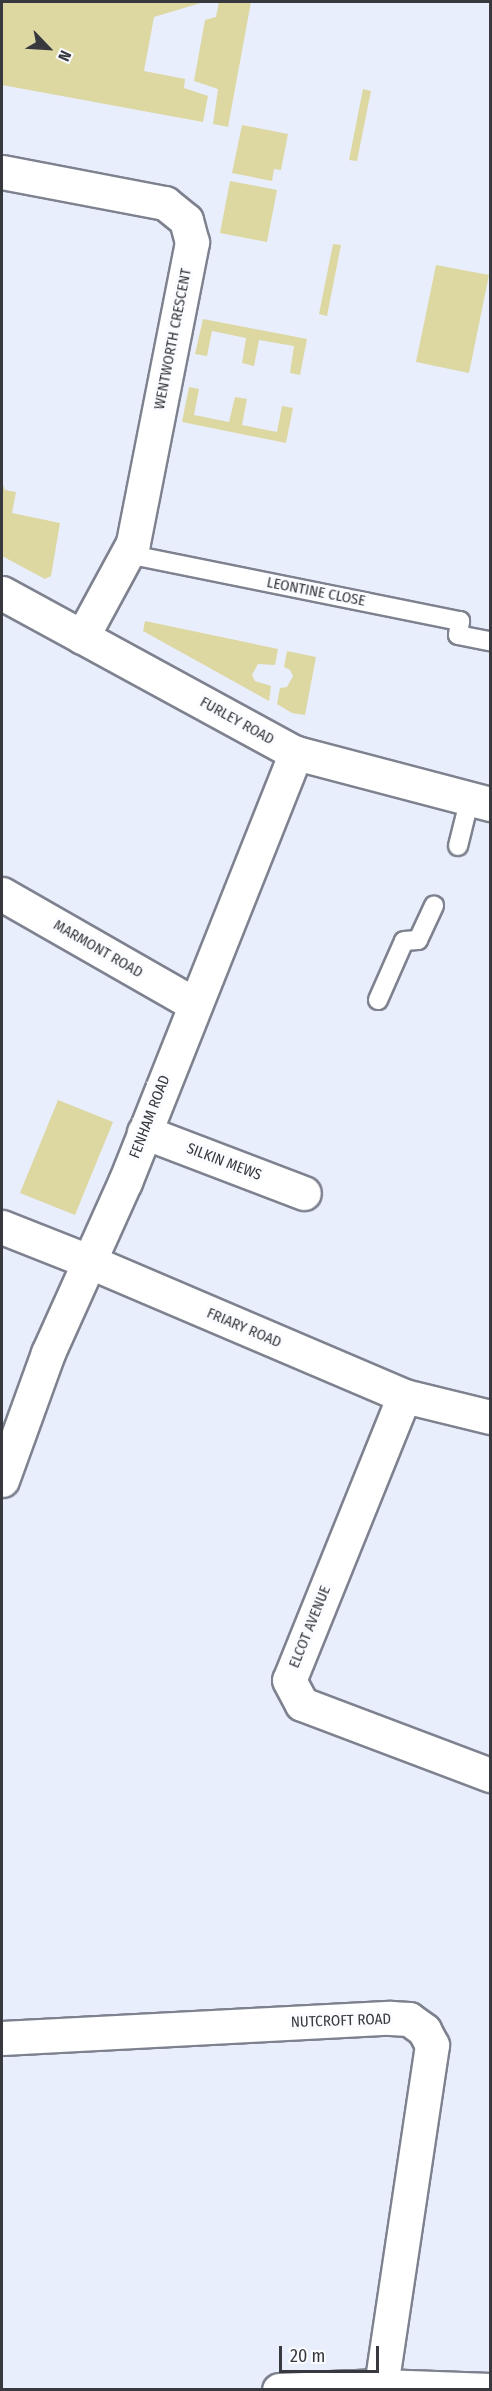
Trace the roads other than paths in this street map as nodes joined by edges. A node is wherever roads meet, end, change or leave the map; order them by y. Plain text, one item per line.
1 (2, 172) edge
2 (127, 554) junction
3 (2, 593) edge
4 (82, 637) junction
5 (490, 641) edge
6 (296, 753) junction
7 (480, 801) edge
8 (458, 846) dead end
9 (2, 894) edge
10 (434, 905) dead end
11 (378, 1000) dead end
12 (194, 1004) junction
13 (144, 1132) junction
14 (304, 1193) dead end
15 (2, 1227) edge
16 (88, 1261) junction
17 (404, 1396) junction
18 (490, 1415) edge
19 (2, 1480) edge
20 (490, 1775) edge
21 (2, 2037) edge
22 (381, 2386) junction
23 (279, 2390) edge
24 (490, 2390) edge

1 - 2 street, WENTWORTH CRESCENT
2 - 4 street, WENTWORTH CRESCENT
2 - 5 lane, LEONTINE CLOSE
3 - 4 street, FURLEY ROAD
4 - 6 street, FURLEY ROAD
6 - 7 street, FURLEY ROAD
6 - 12 street, FENHAM ROAD
7 - 8 lane
9 - 12 street, MARMONT ROAD
10 - 11 lane
12 - 13 street, FENHAM ROAD
13 - 14 street, SILKIN MEWS
13 - 16 street, FENHAM ROAD
15 - 16 street, FRIARY ROAD
16 - 17 street, FRIARY ROAD
16 - 19 street, FENHAM ROAD
17 - 18 street, FRIARY ROAD
17 - 20 street, ELCOT AVENUE
21 - 22 street, NUTCROFT ROAD
22 - 23 street
22 - 24 street

